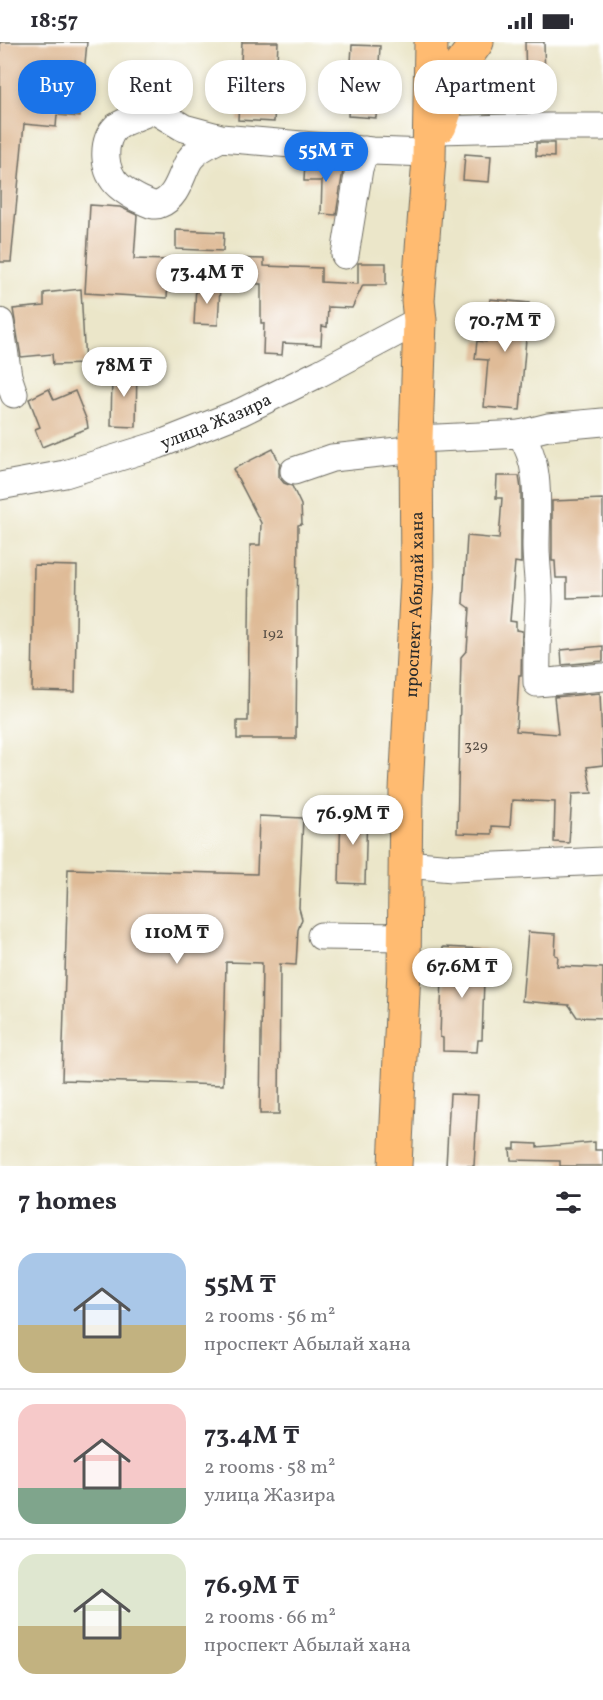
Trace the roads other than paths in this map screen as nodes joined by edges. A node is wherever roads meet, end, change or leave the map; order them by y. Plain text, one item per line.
1 (431, 42) edge
2 (477, 42) edge
3 (603, 127) edge
4 (221, 138) dead end
5 (432, 148) junction
6 (365, 150) junction
7 (345, 255) dead end
8 (420, 320) junction
9 (0, 322) edge
10 (13, 398) edge
11 (603, 422) edge
12 (520, 434) junction
13 (416, 444) junction
14 (294, 471) dead end
15 (0, 486) edge
16 (603, 677) edge
17 (603, 861) edge
18 (405, 864) junction
19 (321, 936) dead end
20 (404, 937) junction
21 (395, 1166) edge

1 - 5 main road, проспект Абылай хана
2 - 5 main road
3 - 5 street
4 - 6 street
5 - 6 street
5 - 8 main road, проспект Абылай хана
6 - 7 street
8 - 13 main road, проспект Абылай хана
8 - 15 street, улица Жазира
9 - 10 street
11 - 12 street
12 - 13 street
12 - 16 street
13 - 14 street
13 - 18 main road, проспект Абылай хана
17 - 18 street
18 - 20 main road, проспект Абылай хана
19 - 20 street
20 - 21 main road, проспект Абылай хана

